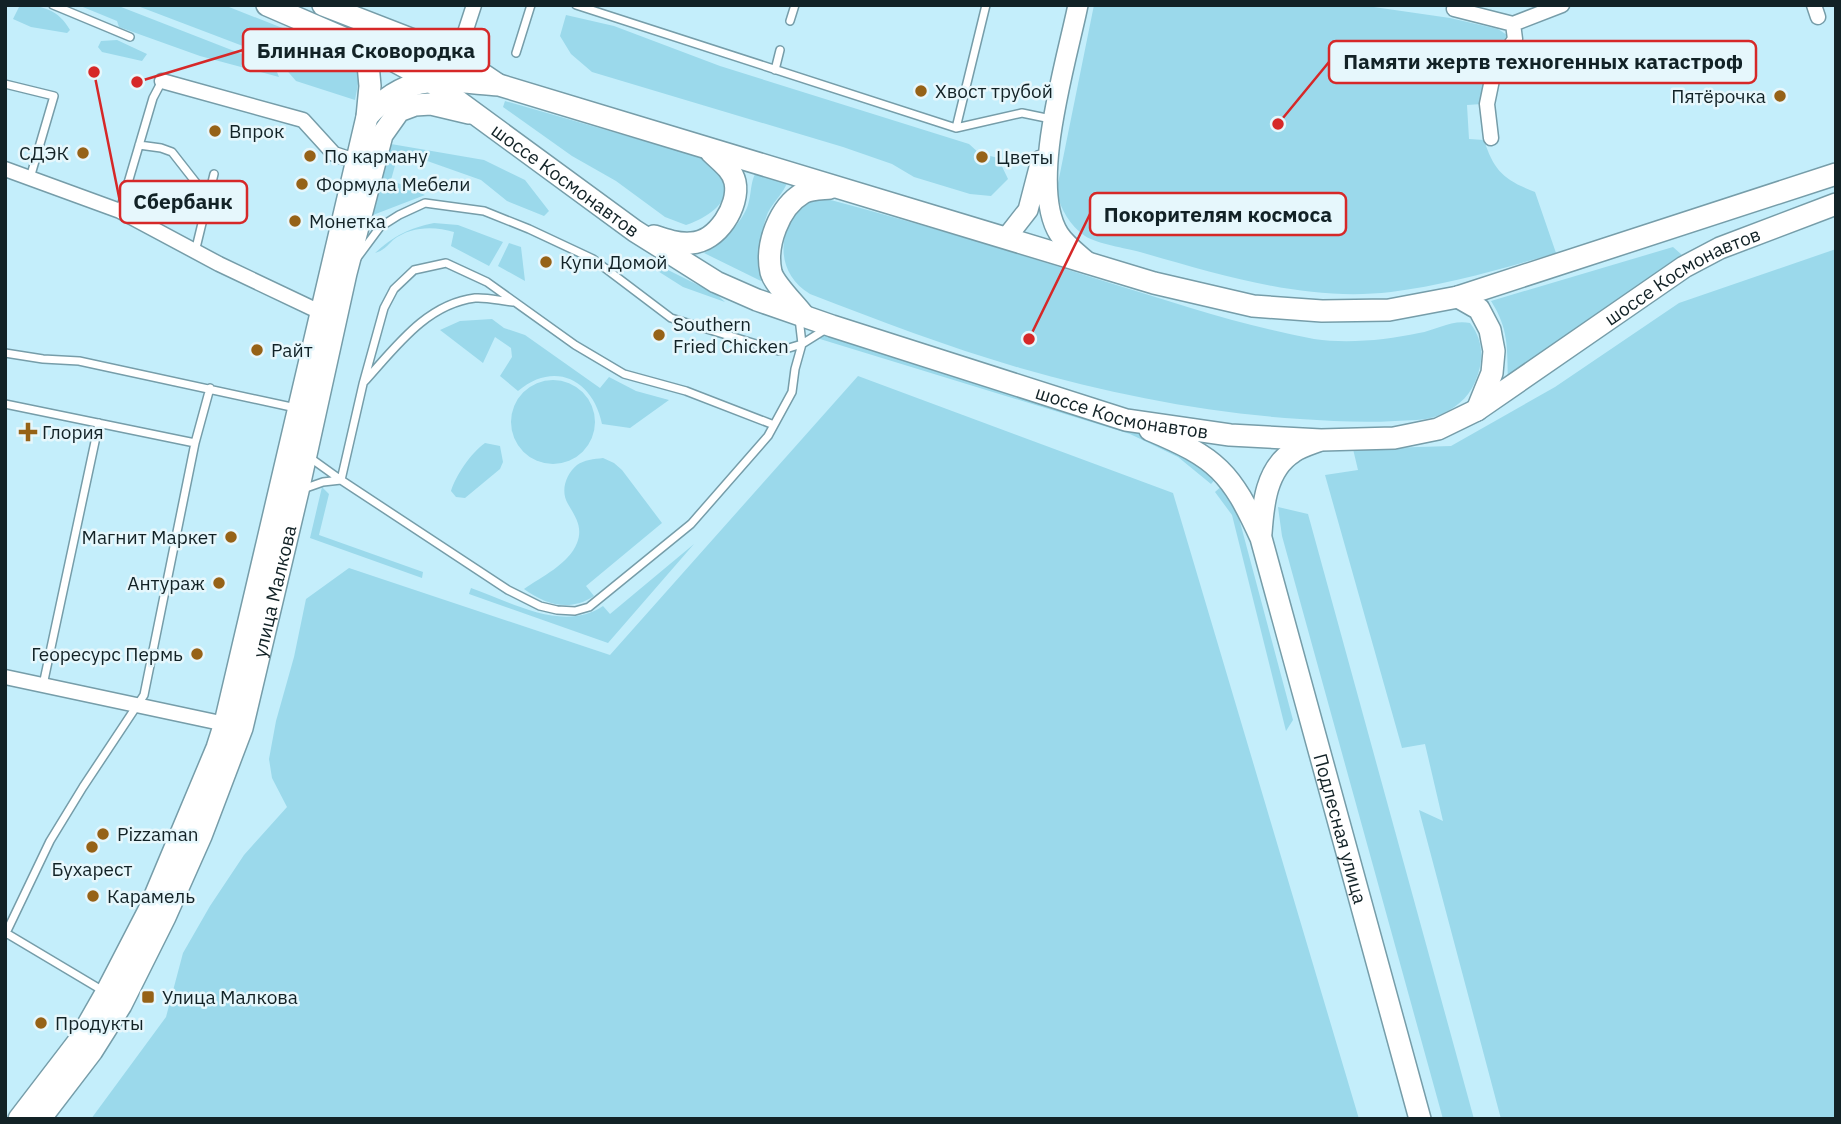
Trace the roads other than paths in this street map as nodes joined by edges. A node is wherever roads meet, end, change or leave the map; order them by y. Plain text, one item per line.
1 (53, 5) edge
2 (267, 5) edge
3 (323, 5) edge
4 (474, 5) edge
5 (531, 5) edge
6 (576, 5) edge
7 (602, 5) edge
8 (795, 5) edge
9 (986, 5) edge
10 (1079, 5) edge
11 (1562, 5) edge
12 (1450, 6) edge
13 (599, 14) junction
14 (790, 21) dead end
15 (1513, 24) junction
16 (333, 32) junction
17 (130, 37) dead end
18 (780, 50) dead end
19 (516, 52) dead end
20 (457, 57) junction
21 (775, 70) junction
22 (429, 79) junction
23 (162, 81) joint
24 (5, 84) edge
25 (499, 85) junction
26 (480, 115) junction
27 (367, 117) junction
28 (1053, 126) junction
29 (957, 128) junction
30 (1491, 138) dead end
31 (139, 145) junction
32 (705, 147) junction
33 (355, 160) junction
34 (5, 169) edge
35 (214, 174) dead end
36 (1836, 174) edge
37 (30, 178) junction
38 (832, 187) junction
39 (208, 198) junction
40 (1836, 204) edge
41 (120, 211) junction
42 (635, 230) junction
43 (1006, 238) junction
44 (195, 252) junction
45 (1091, 264) junction
46 (346, 273) junction
47 (1458, 297) junction
48 (514, 302) junction
49 (328, 314) junction
50 (801, 315) junction
51 (832, 326) junction
52 (802, 344) junction
53 (5, 352) edge
54 (363, 384) junction
55 (210, 388) junction
56 (5, 404) edge
57 (307, 410) junction
58 (1477, 411) junction
59 (1126, 420) junction
60 (99, 423) junction
61 (774, 425) junction
62 (1321, 440) junction
63 (195, 443) junction
64 (306, 454) junction
65 (341, 480) junction
66 (298, 491) junction
67 (1261, 538) junction
68 (5, 677) edge
69 (43, 685) junction
70 (138, 706) junction
71 (233, 726) junction
72 (8, 922) edge
73 (6, 934) edge
74 (106, 993) junction
75 (19, 1119) edge
76 (40, 1119) edge
77 (1420, 1119) edge

1 - 17 lane
2 - 16 main road, шоссе Космонавтов
3 - 20 main road, шоссе Космонавтов
4 - 20 street
5 - 19 lane
6 - 13 lane
7 - 13 lane
8 - 14 lane
9 - 29 lane
10 - 28 street
11 - 15 street
12 - 15 street
13 - 21 lane
15 - 30 street
16 - 22 main road, шоссе Космонавтов
16 - 27 main road, улица Малкова
18 - 21 lane
20 - 25 main road, шоссе Космонавтов
21 - 29 lane
22 - 25 main road, шоссе Космонавтов
22 - 26 main road, шоссе Космонавтов
22 - 27 main road
23 - 31 lane
23 - 33 street
24 - 37 lane
25 - 32 main road, шоссе Космонавтов
26 - 42 main road, шоссе Космонавтов
26 - 46 main road, улица Малкова
27 - 33 main road, улица Малкова
28 - 29 lane
28 - 43 street
28 - 45 street
31 - 39 lane
31 - 41 lane
32 - 38 main road, шоссе Космонавтов
32 - 42 main road
33 - 49 main road, улица Малкова
34 - 37 street
35 - 39 lane
36 - 47 main road, шоссе Космонавтов
37 - 41 street
38 - 43 main road, шоссе Космонавтов
38 - 50 main road
39 - 44 lane
40 - 58 main road, шоссе Космонавтов
41 - 44 street
42 - 50 main road, шоссе Космонавтов
43 - 45 main road, шоссе Космонавтов
44 - 49 street
45 - 47 main road, шоссе Космонавтов
46 - 49 main road, улица Малкова
46 - 52 lane
47 - 58 main road
48 - 54 lane
48 - 54 lane
48 - 61 lane
49 - 57 main road, улица Малкова
50 - 51 main road, шоссе Космонавтов
50 - 52 lane
51 - 52 lane
51 - 59 main road, шоссе Космонавтов
52 - 61 lane
53 - 55 lane
54 - 65 lane
55 - 57 lane
55 - 63 lane
56 - 60 lane
57 - 64 main road, улица Малкова
57 - 71 main road, улица Малкова
58 - 62 main road, шоссе Космонавтов
59 - 62 main road, шоссе Космонавтов
59 - 67 main road
60 - 63 lane
60 - 69 lane
61 - 65 lane
62 - 67 main road
63 - 70 lane
64 - 65 lane
64 - 66 main road, улица Малкова
65 - 66 lane
66 - 71 main road, улица Малкова
67 - 77 main road, Подлесная улица
68 - 69 street
69 - 70 street
70 - 71 street
70 - 72 lane
71 - 74 main road, улица Малкова
71 - 76 main road, улица Малкова
72 - 73 lane
73 - 74 lane
74 - 75 main road, улица Малкова

